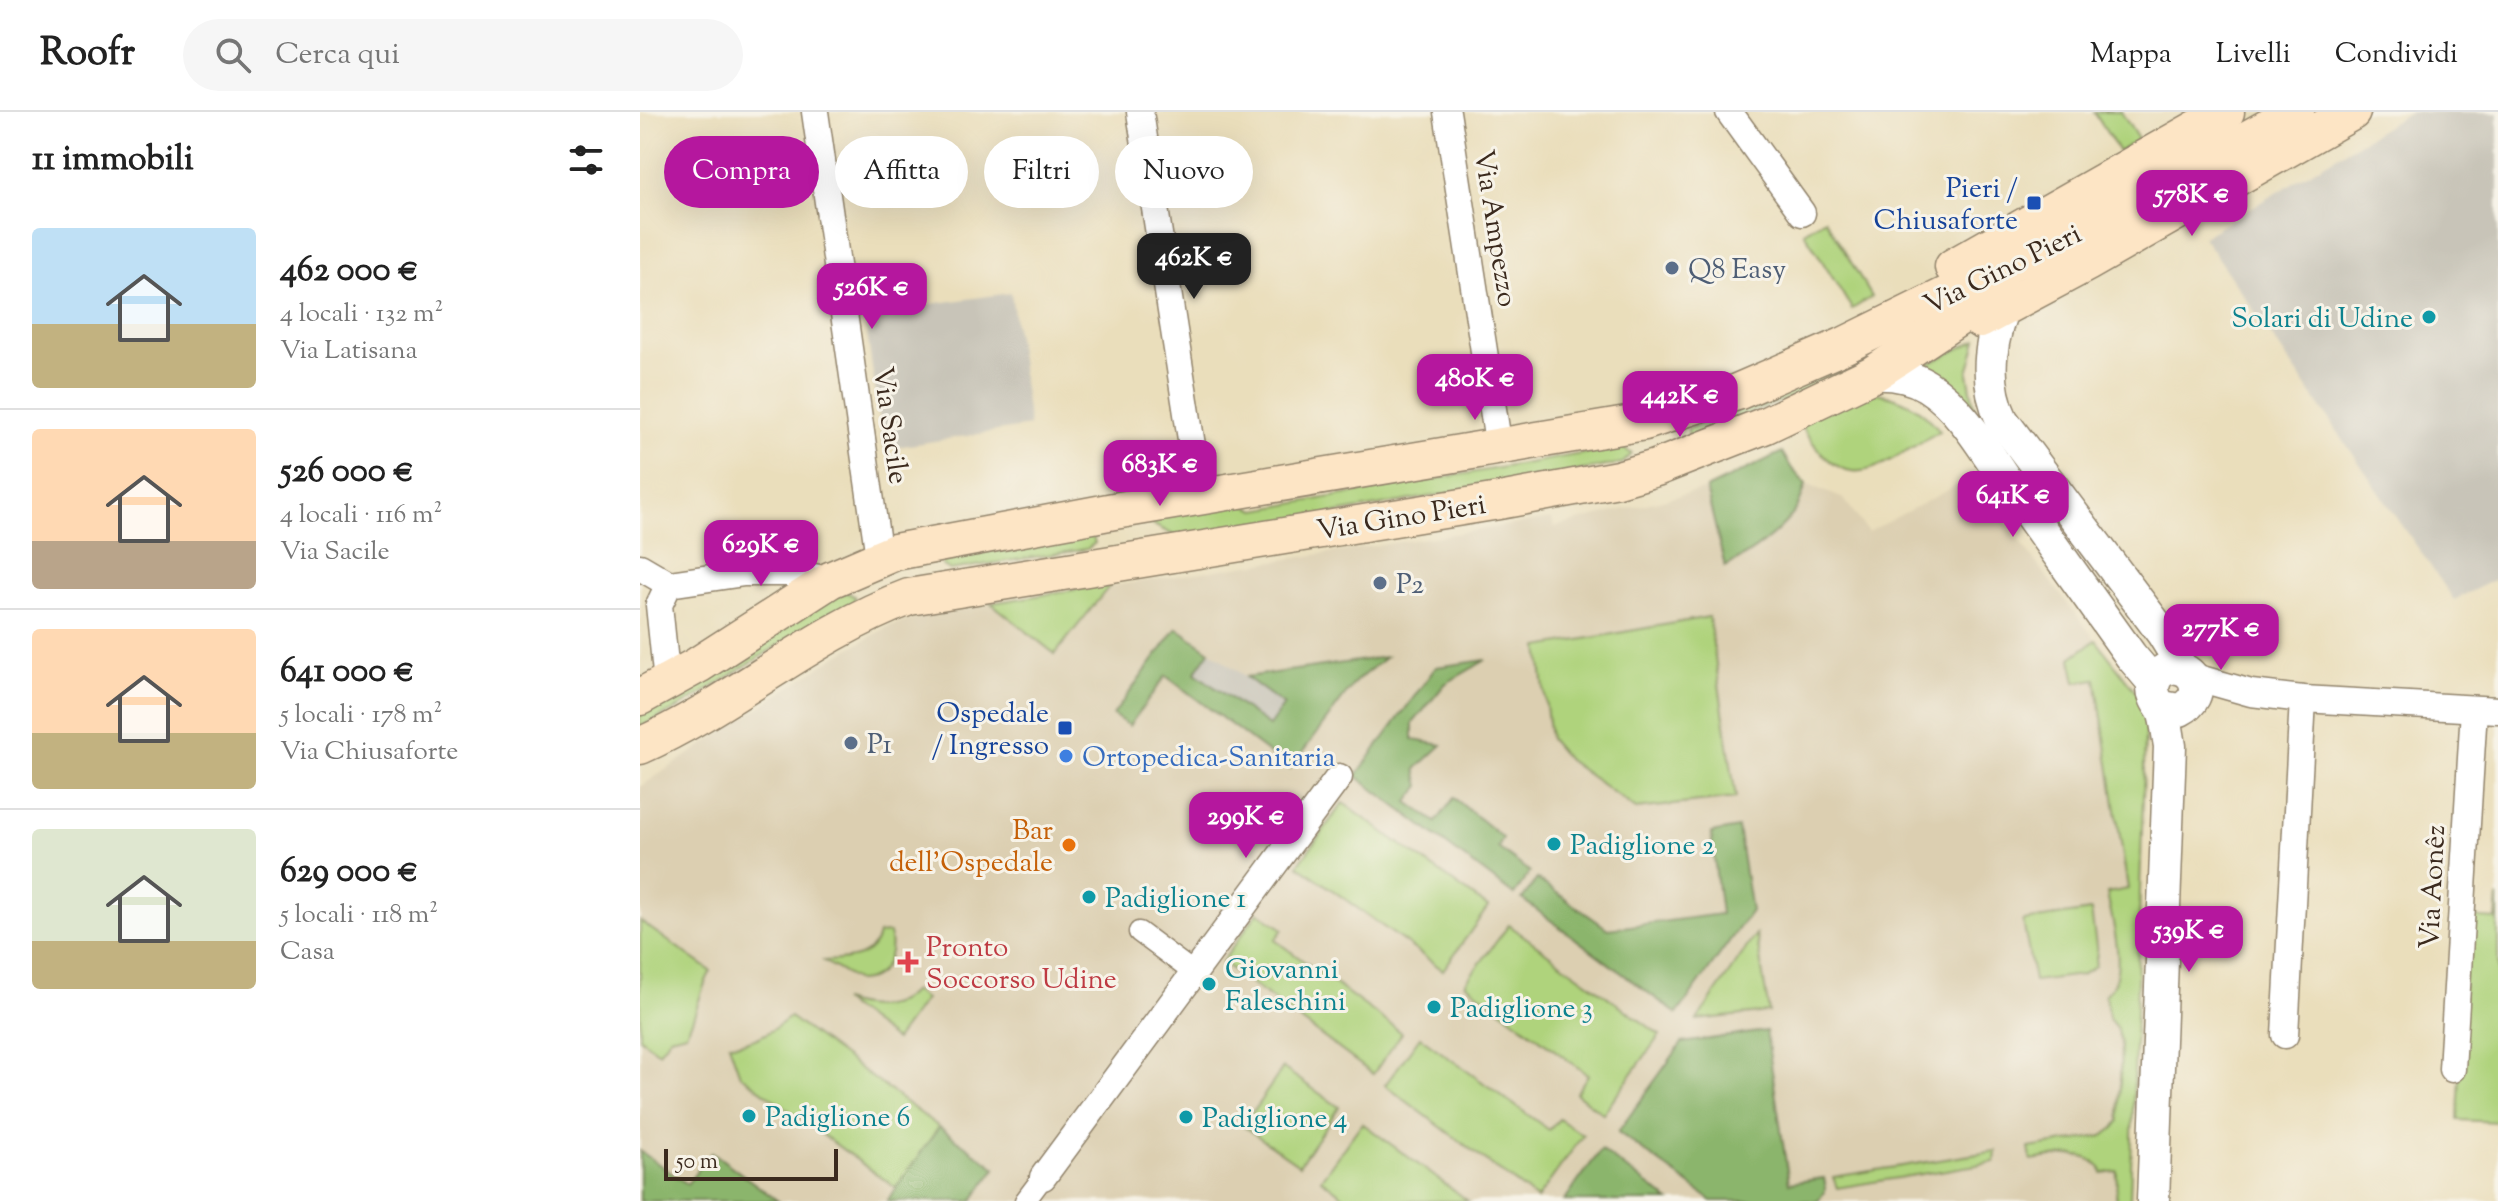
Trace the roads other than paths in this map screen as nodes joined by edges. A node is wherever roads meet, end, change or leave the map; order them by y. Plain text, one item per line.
1 (815, 112) edge
2 (1140, 112) edge
3 (1447, 112) edge
4 (1729, 112) edge
5 (2226, 112) edge
6 (2296, 112) edge
7 (2352, 112) edge
8 (2125, 207) junction
9 (1802, 213) dead end
10 (2008, 295) junction
11 (1843, 346) junction
12 (1873, 374) junction
13 (1661, 418) junction
14 (1499, 448) junction
15 (1671, 463) junction
16 (1200, 497) junction
17 (1114, 511) junction
18 (2091, 541) junction
19 (1171, 553) junction
20 (2063, 562) junction
21 (865, 564) junction
22 (640, 567) edge
23 (669, 584) junction
24 (909, 597) junction
25 (873, 610) junction
26 (2178, 689) junction
27 (653, 690) edge
28 (2303, 699) junction
29 (2486, 710) edge
30 (640, 746) edge
31 (1339, 777) dead end
32 (1139, 932) dead end
33 (1194, 973) junction
34 (2285, 1035) dead end
35 (2452, 1069) dead end
36 (1043, 1177) joint
37 (1025, 1201) edge
38 (2153, 1201) edge

1 - 21 street, Via Sacile
2 - 16 street
3 - 14 street, Via Ampezzo
4 - 9 street
5 - 11 main road
6 - 8 main road
7 - 10 main road
8 - 10 main road, Via Gino Pieri
8 - 11 main road, Via Gino Pieri
10 - 12 main road, Via Gino Pieri
10 - 18 street
11 - 13 main road, Via Gino Pieri
12 - 15 main road, Via Gino Pieri
12 - 20 street
13 - 14 main road, Via Gino Pieri
13 - 15 main road
14 - 16 main road, Via Gino Pieri
15 - 19 main road, Via Gino Pieri
16 - 17 main road, Via Gino Pieri
17 - 19 main road
17 - 21 main road, Via Gino Pieri
18 - 20 street
18 - 26 street
19 - 24 main road, Via Gino Pieri
20 - 26 street
21 - 23 street
21 - 24 main road
21 - 25 main road
21 - 27 main road
22 - 23 street
23 - 27 street
24 - 25 main road, Via Gino Pieri
25 - 30 main road, Via Gino Pieri
26 - 28 street, Via Aonêz
26 - 38 street
28 - 29 street, Via Aonêz
28 - 34 street
29 - 35 street, Via Aonêz
31 - 33 street
32 - 33 street
33 - 36 street
36 - 37 street

